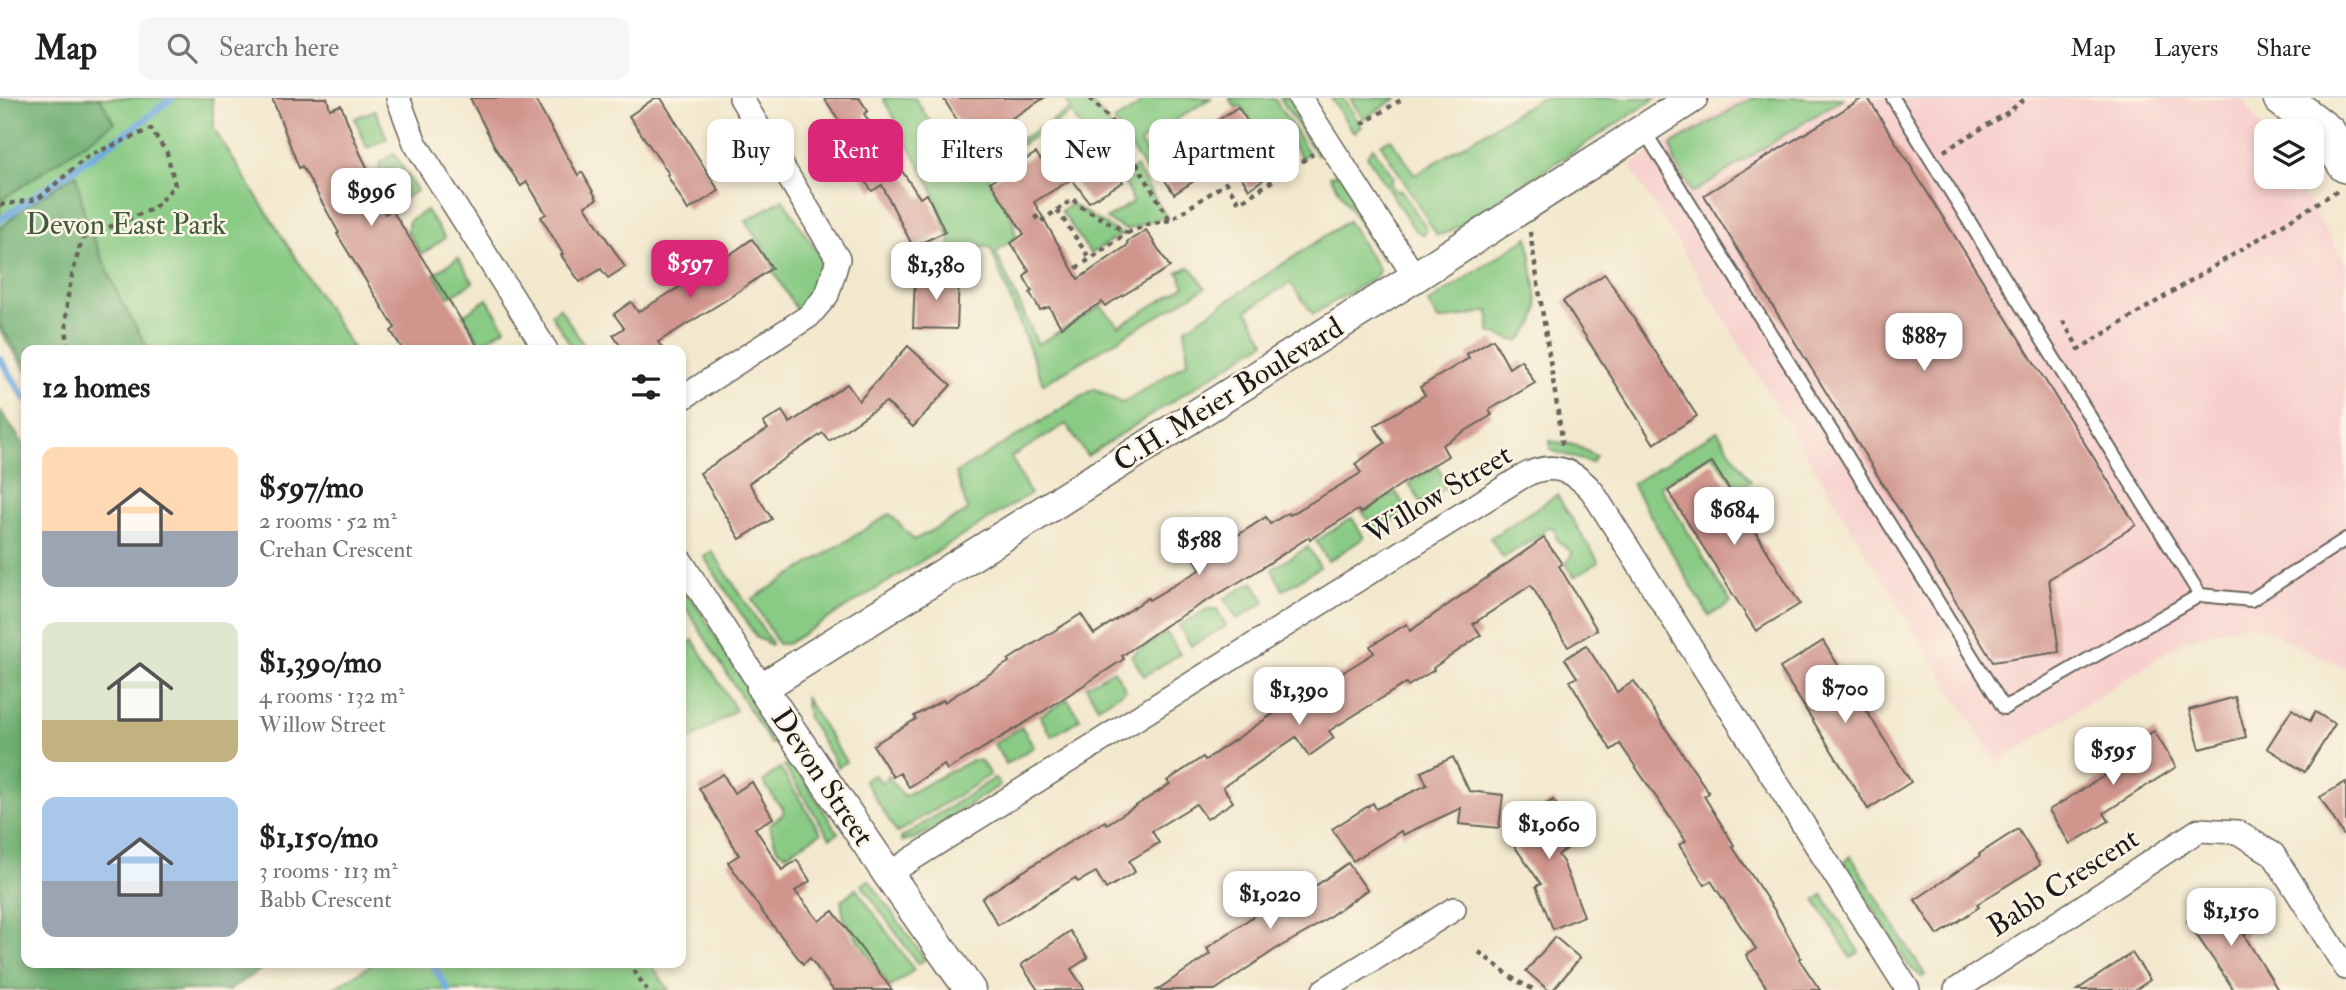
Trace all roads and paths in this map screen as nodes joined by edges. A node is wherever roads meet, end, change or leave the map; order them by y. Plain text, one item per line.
1 (398, 98) edge
2 (741, 98) edge
3 (1090, 98) edge
4 (1300, 98) edge
5 (1404, 98) edge
6 (1692, 98) edge
7 (1893, 98) edge
8 (2282, 98) edge
9 (2327, 115) edge
10 (1362, 124) dead end
11 (1643, 129) junction
12 (1313, 154) dead end
13 (2346, 164) edge
14 (2346, 185) edge
15 (0, 205) edge
16 (1058, 210) junction
17 (1035, 215) dead end
18 (1170, 219) junction
19 (1530, 231) dead end
20 (1126, 233) junction
21 (1090, 258) junction
22 (1072, 271) dead end
23 (1415, 277) junction
24 (2063, 321) dead end
25 (68, 345) edge
26 (543, 345) edge
27 (686, 396) edge
28 (1561, 470) junction
29 (2346, 539) edge
30 (686, 569) edge
31 (2200, 595) junction
32 (762, 688) junction
33 (888, 874) junction
34 (1454, 909) dead end
35 (1479, 952) dead end
36 (632, 968) edge
37 (2346, 968) edge
38 (647, 990) edge
39 (970, 990) edge
40 (1324, 990) edge
41 (1535, 990) edge
42 (1909, 990) edge
43 (1956, 990) edge

1 - 26 street
2 - 27 street
3 - 18 path
4 - 23 street
5 - 10 path
6 - 11 street, C.H. Meier Boulevard
7 - 31 lane
8 - 9 main road
9 - 13 main road
11 - 23 street, C.H. Meier Boulevard
11 - 31 lane
12 - 18 path
14 - 24 path
15 - 25 path
16 - 17 path
16 - 20 path
16 - 21 path
18 - 20 path
19 - 28 path
20 - 21 path
21 - 22 path
23 - 32 street, C.H. Meier Boulevard
28 - 33 street, Willow Street
28 - 42 street, Willow Street
29 - 31 lane
30 - 32 street, Devon Street
32 - 33 street, Devon Street
33 - 39 street, Devon Street
34 - 40 street
35 - 41 path
36 - 38 path
37 - 43 street, Babb Crescent

